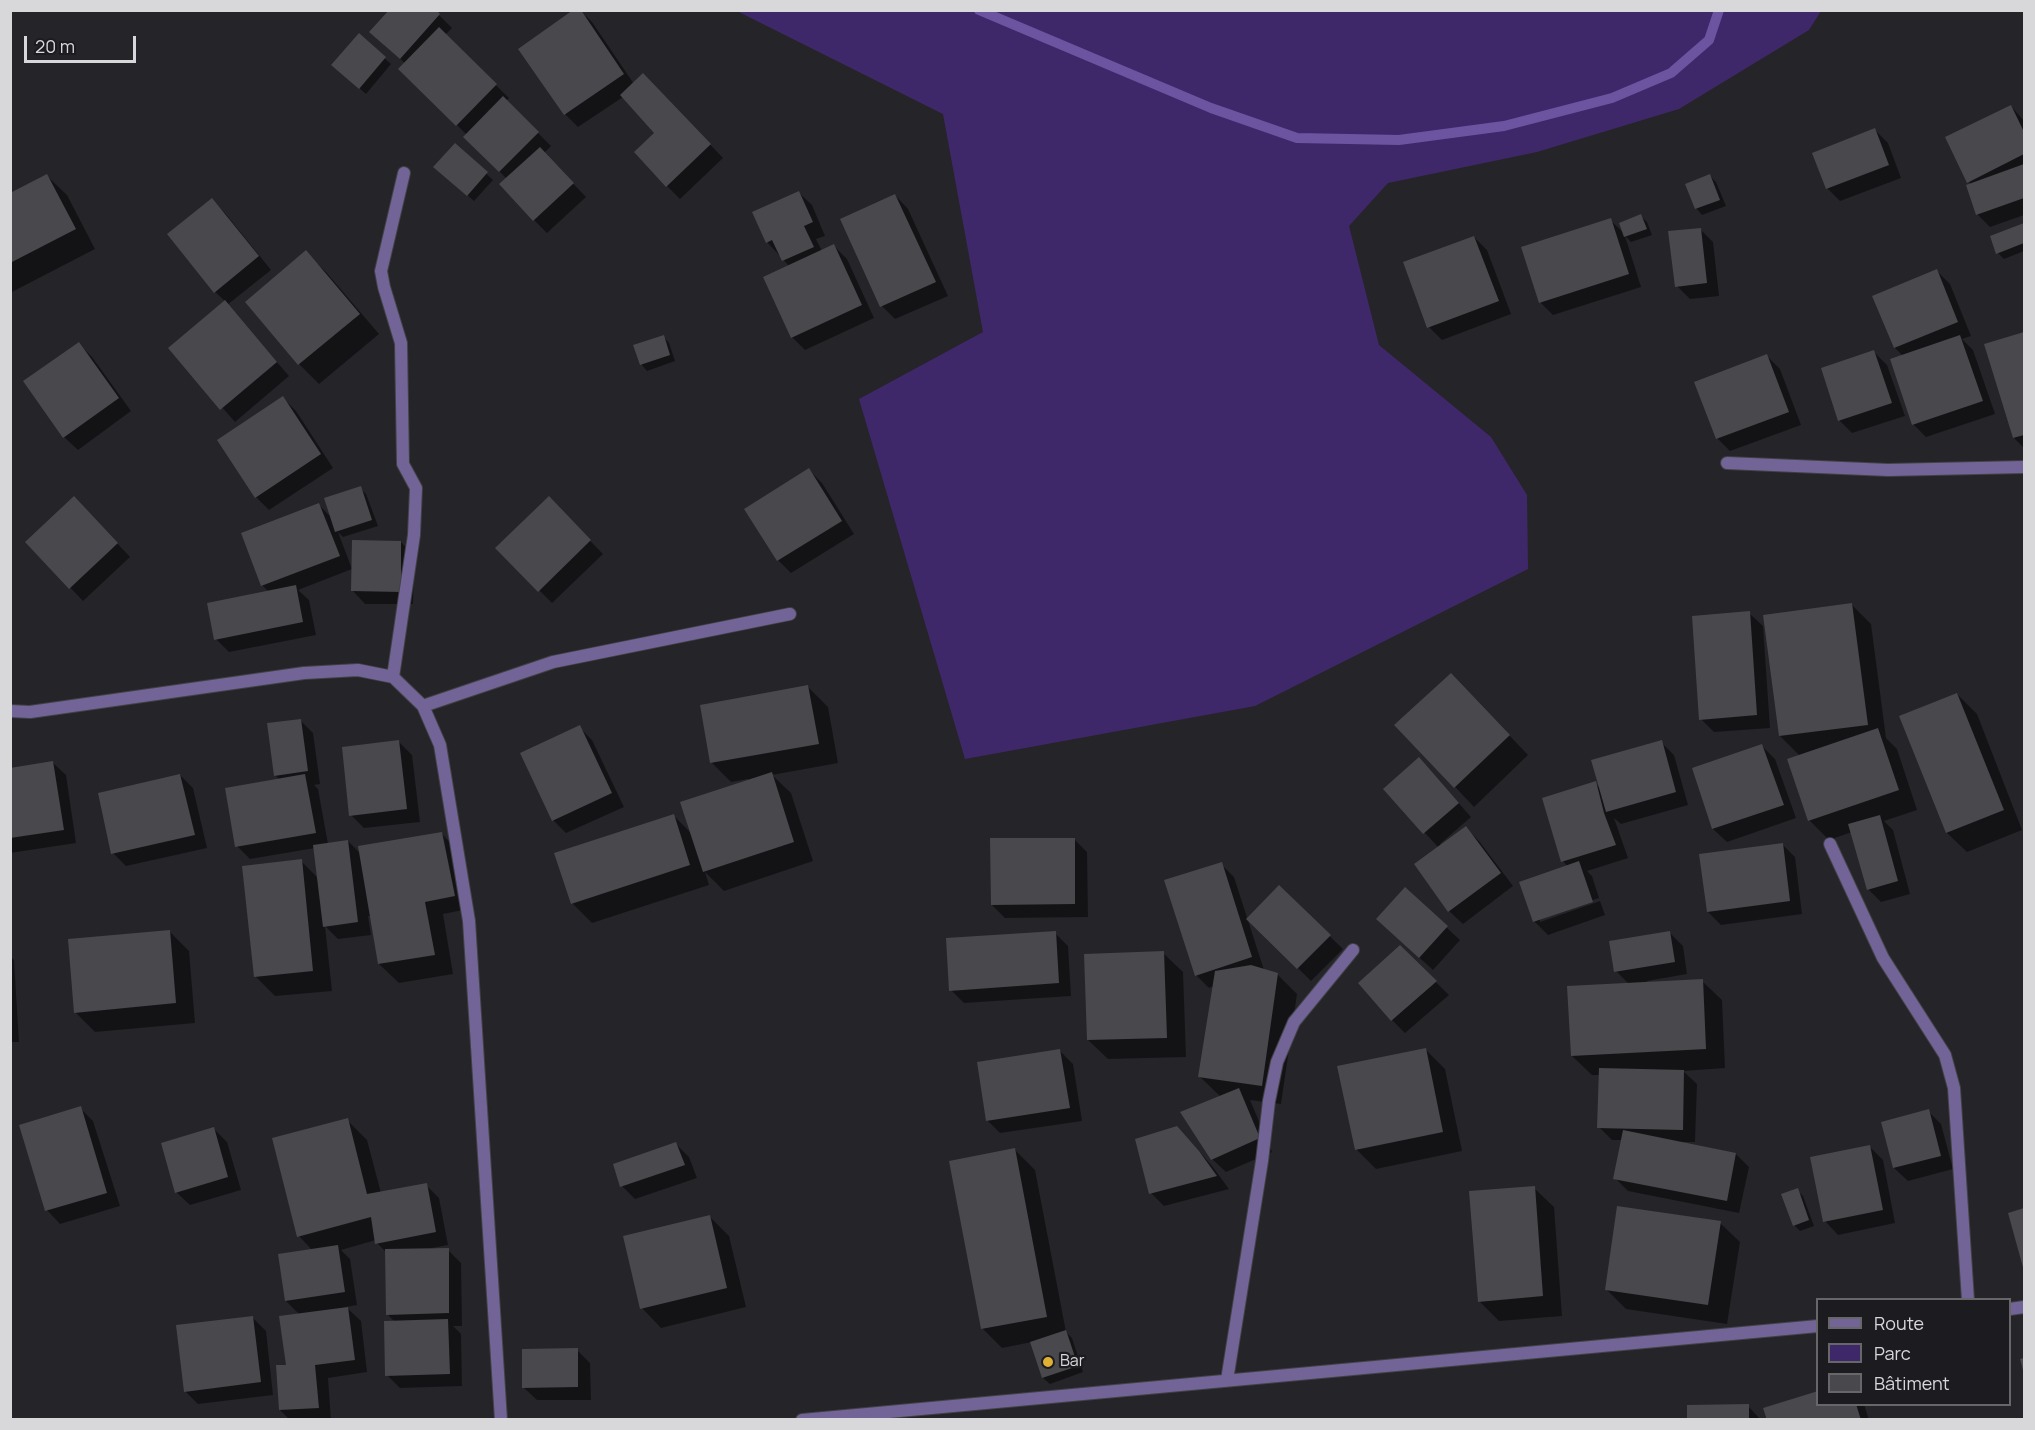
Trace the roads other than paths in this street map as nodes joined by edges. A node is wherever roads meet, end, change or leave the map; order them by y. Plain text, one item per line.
1 (404, 173) dead end
2 (1726, 463) dead end
3 (2025, 467) edge
4 (790, 614) dead end
5 (393, 677) junction
6 (423, 706) junction
7 (10, 711) edge
8 (1830, 844) dead end
9 (1353, 950) dead end
10 (1968, 1298) edge
11 (1816, 1326) edge
12 (1227, 1380) junction
13 (501, 1419) edge
14 (802, 1419) edge

1 - 5 street
2 - 3 street
4 - 6 street
5 - 6 street
5 - 7 street
6 - 13 street
8 - 10 street
9 - 12 street
11 - 12 street
12 - 14 street

